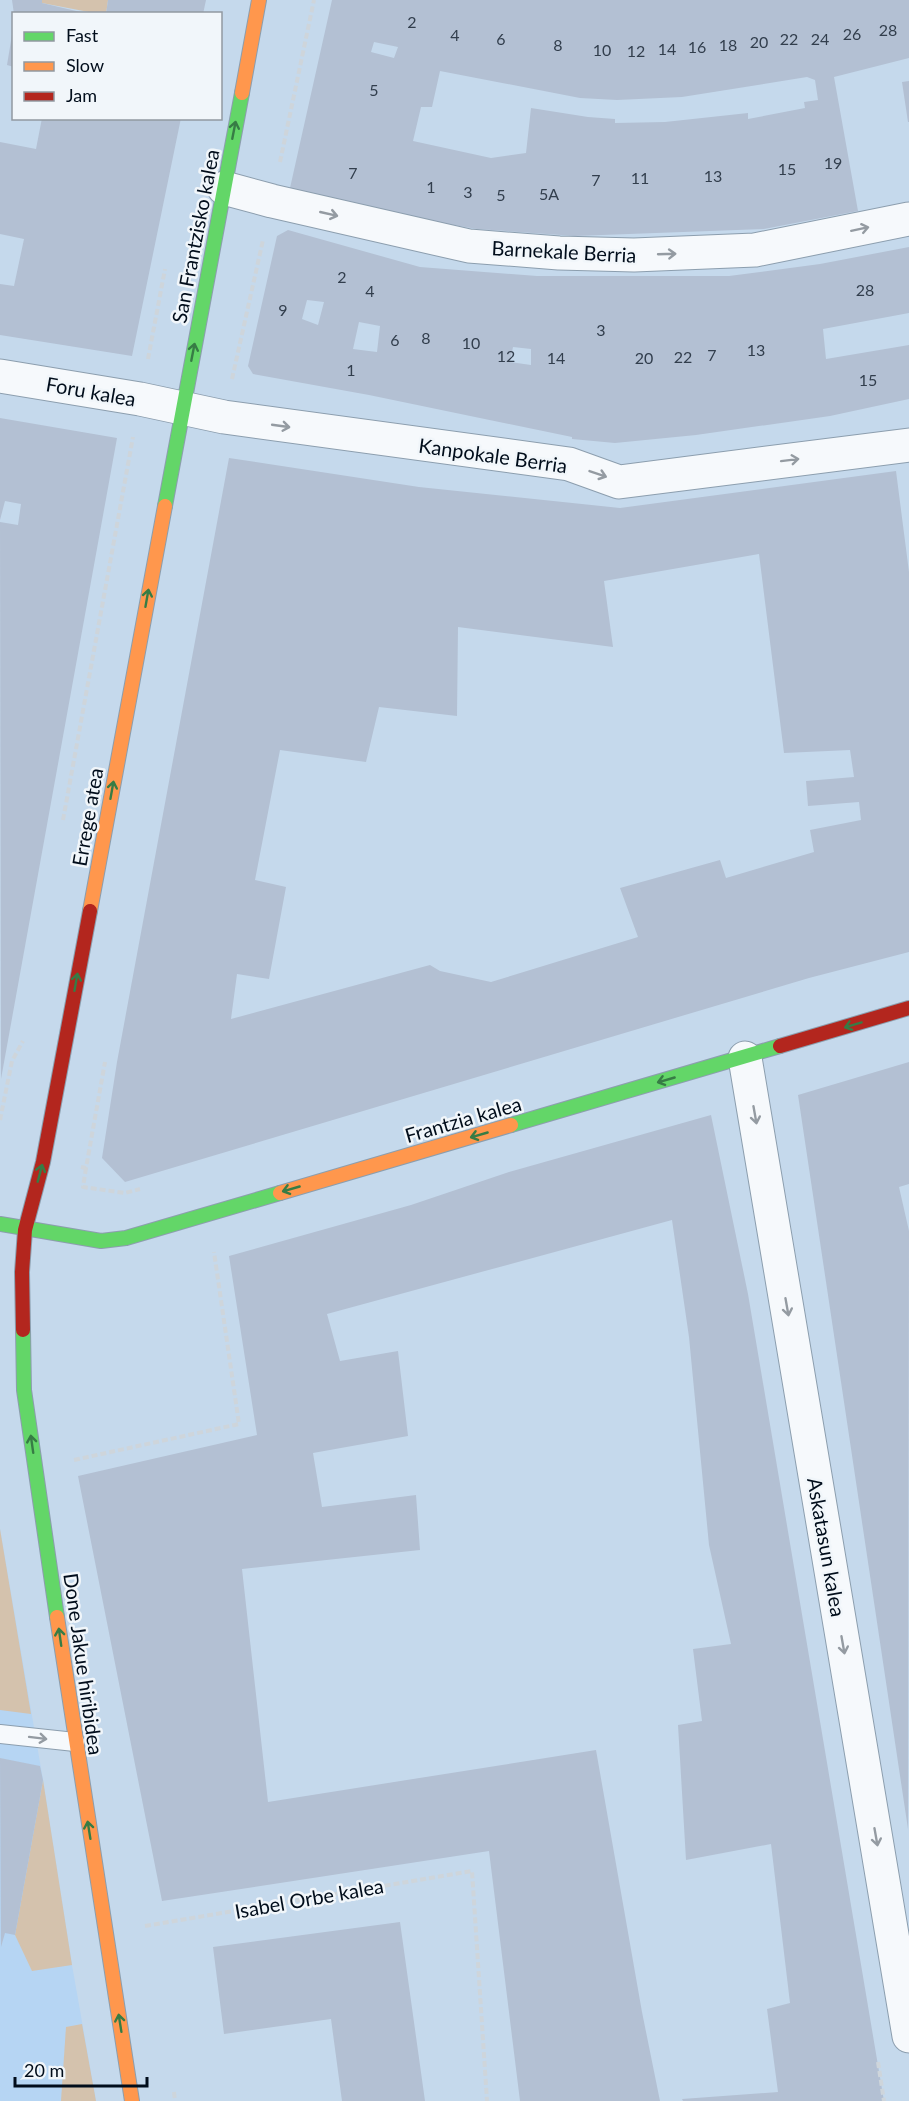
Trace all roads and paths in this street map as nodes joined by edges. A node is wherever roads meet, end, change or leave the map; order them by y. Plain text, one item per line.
1 (260, 0) edge
2 (314, 0) edge
3 (224, 188) junction
4 (272, 201) junction
5 (909, 219) edge
6 (0, 376) edge
7 (182, 409) junction
8 (224, 417) junction
9 (909, 445) edge
10 (909, 1008) edge
11 (23, 1041) dead end
12 (745, 1058) junction
13 (0, 1120) edge
14 (0, 1224) edge
15 (25, 1230) junction
16 (214, 1251) dead end
17 (67, 1460) dead end
18 (0, 1734) edge
19 (75, 1742) junction
20 (146, 1926) dead end
21 (909, 2036) edge
22 (132, 2101) edge
23 (487, 2101) edge

3 -> 1 main road, San Frantzisko kalea
2 - 4 path
3 - 4 street, Barnekale Berria
7 -> 3 main road, San Frantzisko kalea
4 -> 5 street, Barnekale Berria
4 - 8 path
6 - 7 street, Foru kalea
7 - 8 street, Kanpokale Berria
15 -> 7 main road, Errege atea
8 -> 9 street, Kanpokale Berria
10 -> 12 main road, Frantzia kalea
11 - 13 path
12 -> 15 main road, Frantzia kalea
12 -> 21 street, Askatasun kalea
14 - 15 main road, Frantzia kalea
19 -> 15 main road, Done Jakue hiribidea
16 - 17 path
18 -> 19 lane
22 -> 19 main road, Done Jakue hiribidea
20 - 23 path, Isabel Orbe kalea

